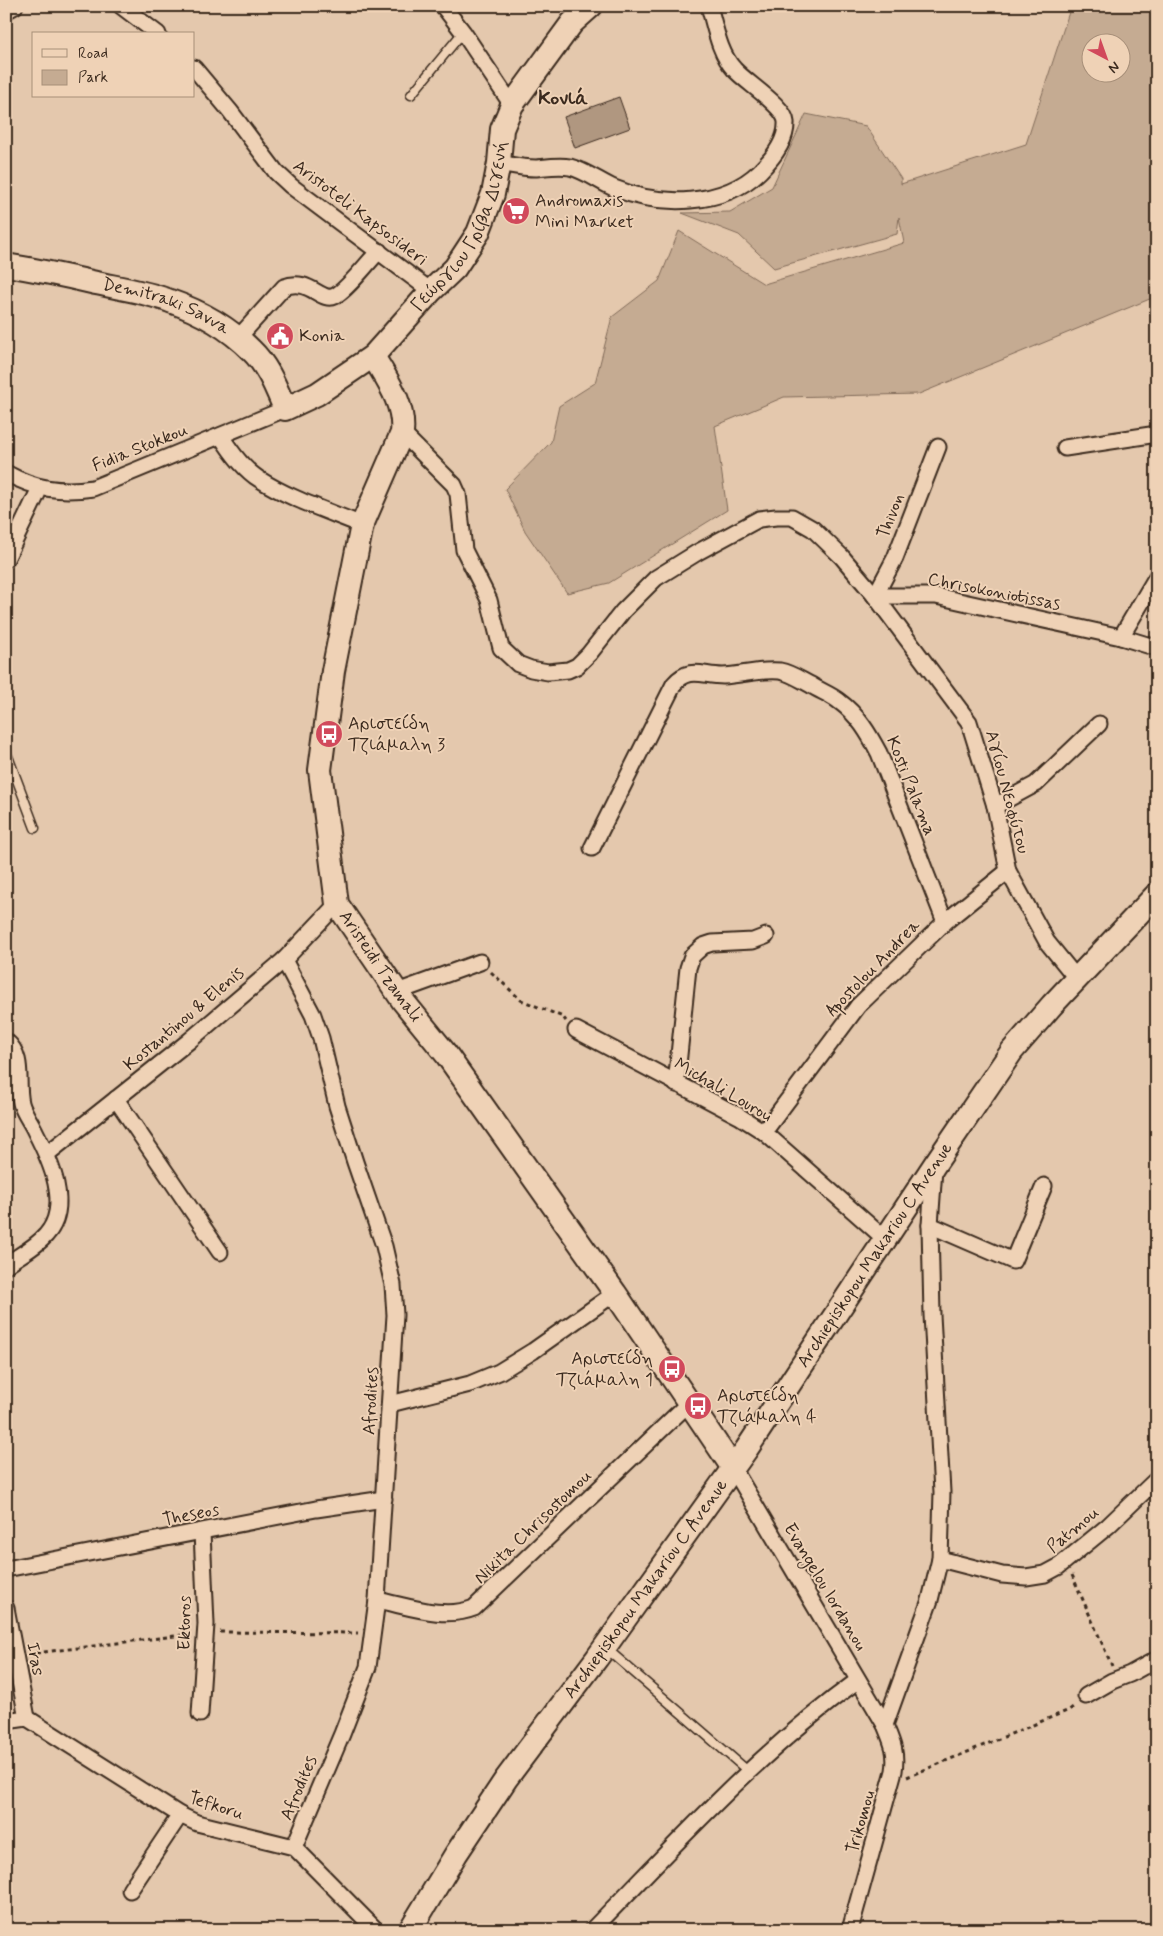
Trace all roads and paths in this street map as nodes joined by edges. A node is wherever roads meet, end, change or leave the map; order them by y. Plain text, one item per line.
1 (15, 6) edge
2 (121, 6) edge
3 (443, 6) edge
4 (590, 6) edge
5 (709, 6) edge
6 (6, 11) edge
7 (155, 32) edge
8 (463, 32) junction
9 (195, 69) edge
10 (411, 95) dead end
11 (512, 105) junction
12 (499, 163) junction
13 (379, 251) junction
14 (6, 265) edge
15 (431, 291) junction
16 (238, 338) junction
17 (373, 356) junction
18 (285, 409) junction
19 (402, 433) junction
20 (1157, 434) edge
21 (221, 436) junction
22 (938, 447) dead end
23 (1065, 448) dead end
24 (6, 473) edge
25 (40, 488) junction
26 (362, 525) junction
27 (6, 559) edge
28 (1157, 576) edge
29 (875, 596) junction
30 (1121, 637) junction
31 (1157, 648) edge
32 (1099, 724) dead end
33 (6, 751) edge
34 (995, 806) junction
35 (35, 828) dead end
36 (592, 848) dead end
37 (1008, 871) junction
38 (1157, 894) edge
39 (337, 904) junction
40 (945, 922) junction
41 (766, 936) dead end
42 (284, 960) junction
43 (480, 962) joint
44 (1077, 979) junction
45 (397, 992) junction
46 (576, 1030) joint
47 (6, 1041) edge
48 (676, 1084) junction
49 (116, 1099) junction
50 (764, 1132) junction
51 (47, 1154) junction
52 (934, 1164) junction
53 (1044, 1186) dead end
54 (930, 1225) junction
55 (885, 1239) junction
56 (220, 1252) dead end
57 (6, 1265) edge
58 (615, 1293) junction
59 (689, 1403) junction
60 (390, 1404) junction
61 (734, 1468) junction
62 (1157, 1479) edge
63 (384, 1499) junction
64 (202, 1532) junction
65 (940, 1559) junction
66 (1066, 1561) junction
67 (6, 1569) edge
68 (377, 1600) junction
69 (6, 1608) edge
70 (605, 1647) junction
71 (1157, 1659) edge
72 (1118, 1678) junction
73 (858, 1681) junction
74 (1086, 1696) joint
75 (200, 1714) dead end
76 (27, 1718) junction
77 (6, 1721) edge
78 (885, 1725) junction
79 (749, 1772) junction
80 (891, 1784) junction
81 (180, 1815) junction
82 (294, 1847) junction
83 (130, 1890) dead end
84 (376, 1930) edge
85 (410, 1930) edge
86 (592, 1930) edge
87 (850, 1930) edge

1 - 6 street
2 - 7 street
3 - 8 street
4 - 11 street, Γεώργιου Γρίβα Διγενή
5 - 12 street
8 - 10 lane
8 - 11 street
9 - 13 street, Aristoteli Kapsosideri
11 - 12 street, Γεώργιου Γρίβα Διγενή
12 - 15 street, Γεώργιου Γρίβα Διγενή
13 - 15 street, Aristoteli Kapsosideri
13 - 16 street
14 - 16 street, Demitraki Savva
15 - 17 street, Γεώργιου Γρίβα Διγενή
16 - 18 street, Demitraki Savva
17 - 18 street, Γεώργιου Γρίβα Διγενή
17 - 19 street, Aristeidi Tzamali
18 - 21 street, Fidia Stokkou
19 - 26 street, Aristeidi Tzamali
19 - 29 street
20 - 23 street
21 - 25 street, Fidia Stokkou
21 - 26 street
22 - 29 street, Thivon
24 - 25 street, Fidia Stokkou
25 - 27 street
26 - 39 street, Aristeidi Tzamali
28 - 30 street
29 - 30 street, Chrisokoniotissas
29 - 34 street, Αγίου Νεοφύτου
30 - 31 street, Chrisokoniotissas
32 - 34 street
33 - 35 lane
34 - 37 street, Αγίου Νεοφύτου
36 - 40 street, Kosti Palama
37 - 40 street, Apostolou Andrea
37 - 44 street, Αγίου Νεοφύτου
38 - 44 street, Archiepiskopou Makariou C Avenue
39 - 42 street, Kostantinou & Elenis
39 - 45 street, Aristeidi Tzamali
40 - 50 street, Apostolou Andrea
41 - 48 street
42 - 49 street, Kostantinou & Elenis
42 - 60 street, Afrodites
43 - 45 street
43 - 46 path
44 - 52 street, Archiepiskopou Makariou C Avenue
45 - 58 street, Aristeidi Tzamali
46 - 48 street, Michali Lourou
47 - 51 street
48 - 50 street, Michali Lourou
49 - 51 street, Kostantinou & Elenis
49 - 56 street
50 - 55 street, Michali Lourou
51 - 57 street
52 - 54 street
52 - 55 street, Archiepiskopou Makariou C Avenue
53 - 54 street
54 - 65 street
55 - 61 street, Archiepiskopou Makariou C Avenue
58 - 59 street, Aristeidi Tzamali
58 - 60 street
59 - 61 street, Aristeidi Tzamali
59 - 68 street, Nikita Chrisostomou
60 - 63 street, Afrodites
61 - 70 street, Archiepiskopou Makariou C Avenue
61 - 73 street, Evangelou Iordanou
62 - 66 street, Patmou
63 - 64 street, Theseos
63 - 68 street, Afrodites
64 - 67 street, Theseos
64 - 75 street, Ektoros
65 - 66 street, Patmou
65 - 78 street
66 - 72 path
68 - 82 street, Afrodites
69 - 76 street, Iras
70 - 79 lane
70 - 85 street, Archiepiskopou Makariou C Avenue
71 - 72 street
72 - 74 street
73 - 78 street, Evangelou Iordanou
73 - 79 street
74 - 80 path
76 - 77 street
76 - 81 street, Tefkoru
78 - 80 street, Trikomou
79 - 86 street
80 - 87 street, Trikomou
81 - 82 street, Tefkoru
81 - 83 street
82 - 84 street

